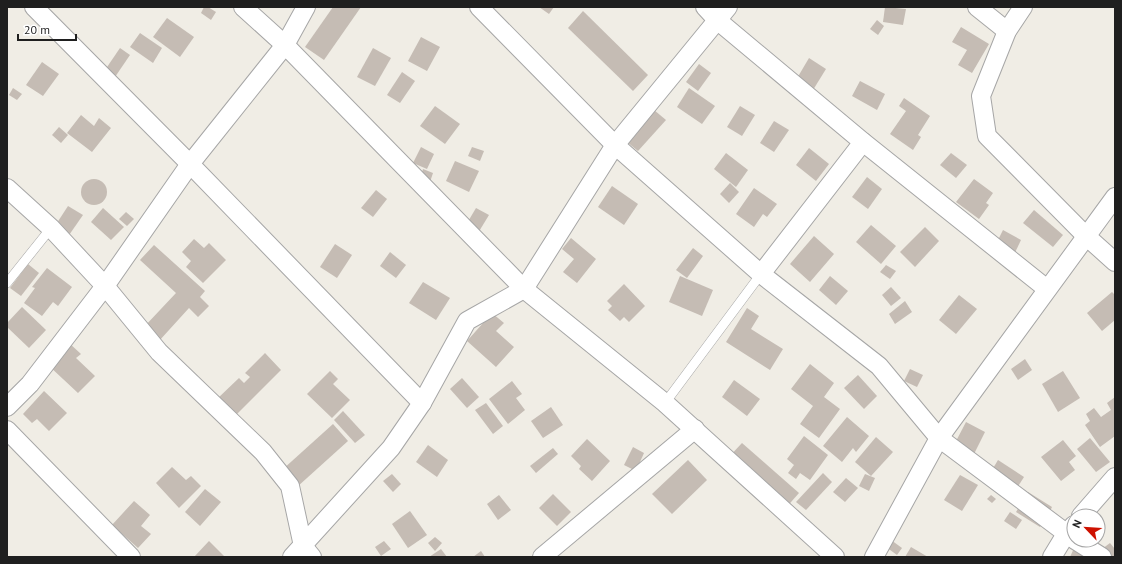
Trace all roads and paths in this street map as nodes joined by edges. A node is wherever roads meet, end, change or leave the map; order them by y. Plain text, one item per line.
1 (34, 7) edge
2 (243, 7) edge
3 (306, 7) edge
4 (479, 7) edge
5 (705, 7) edge
6 (977, 7) edge
7 (1023, 7) edge
8 (722, 14) edge
9 (1007, 31) junction
10 (284, 44) junction
11 (862, 142) junction
12 (616, 145) junction
13 (190, 164) junction
14 (7, 188) edge
15 (1115, 197) edge
16 (51, 228) junction
17 (1086, 236) junction
18 (1115, 262) edge
19 (761, 274) junction
20 (7, 282) edge
21 (105, 286) junction
22 (524, 288) junction
23 (1047, 289) junction
24 (422, 403) junction
25 (665, 403) junction
26 (7, 407) edge
27 (695, 429) junction
28 (7, 430) edge
29 (939, 438) junction
30 (1115, 476) edge
31 (1088, 508) edge
32 (1066, 530) edge
33 (1066, 541) edge
34 (1090, 548) edge
35 (303, 553) edge
36 (131, 557) edge
37 (542, 557) edge
38 (835, 557) edge
39 (874, 557) edge
40 (1052, 557) edge
41 (1102, 557) edge

1 - 13 street
2 - 10 street
3 - 10 street
4 - 12 street
5 - 8 street
6 - 9 street
7 - 9 street
8 - 11 street
8 - 12 street
9 - 17 street
10 - 13 street
10 - 22 street
11 - 19 street
11 - 23 street
12 - 19 street
12 - 22 street
13 - 21 street
13 - 24 street
14 - 16 street
15 - 17 street
16 - 20 lane
16 - 21 street
17 - 18 street
17 - 23 street
19 - 25 lane
19 - 29 street
21 - 26 street
21 - 35 street
22 - 24 street
22 - 25 street
23 - 29 street
24 - 35 street
25 - 27 street
27 - 37 street
27 - 38 street
28 - 36 street
29 - 32 street
29 - 39 street
30 - 31 street
33 - 40 street
34 - 41 street

